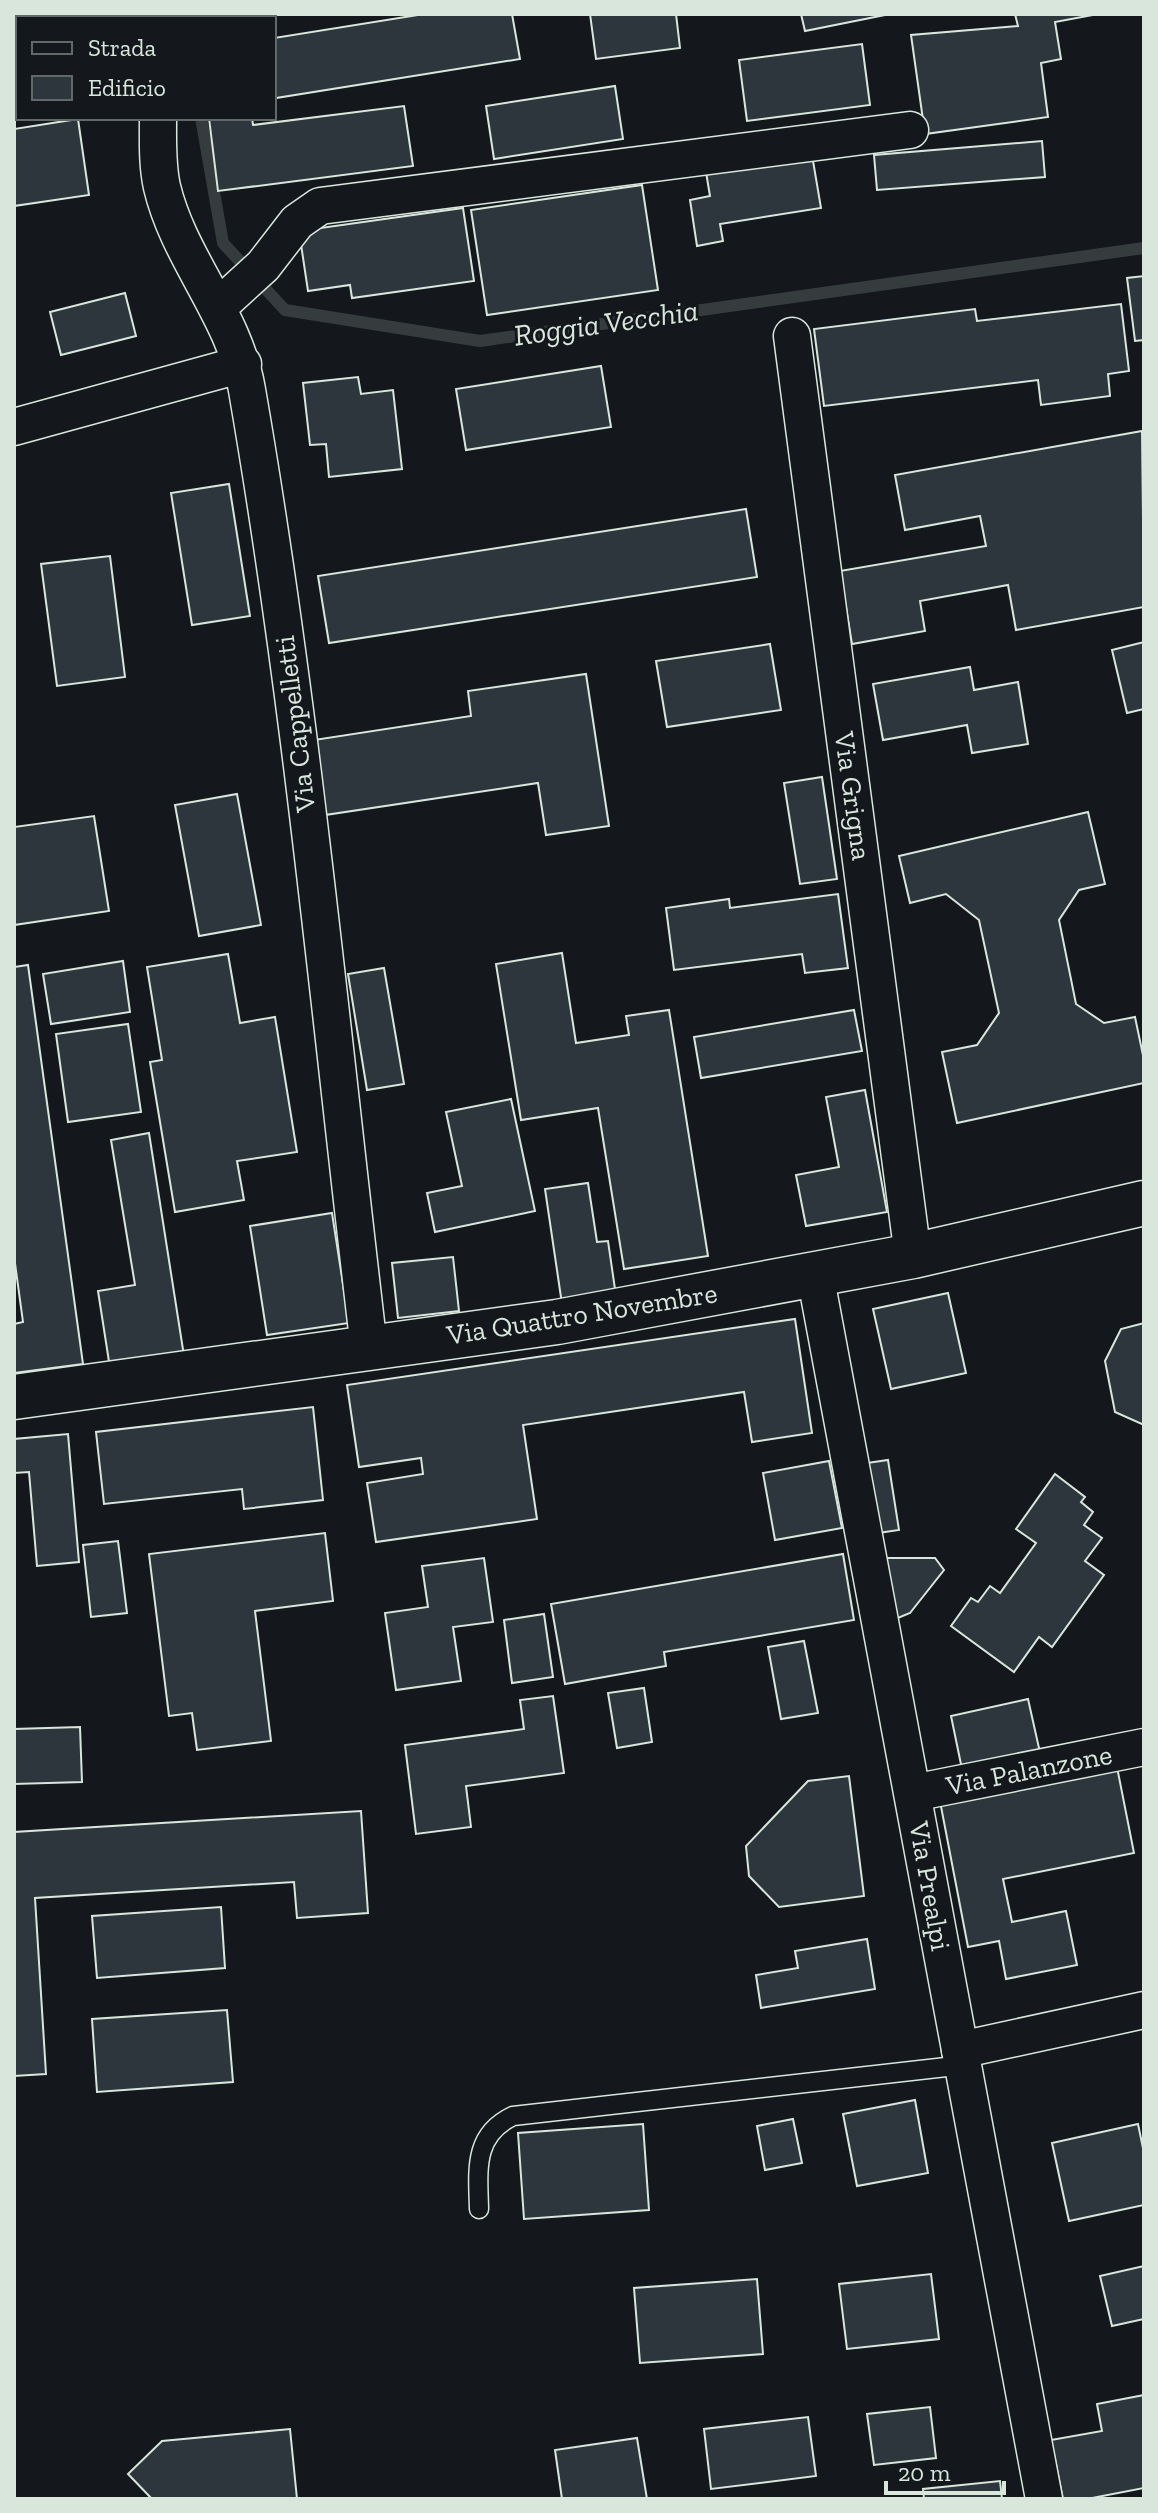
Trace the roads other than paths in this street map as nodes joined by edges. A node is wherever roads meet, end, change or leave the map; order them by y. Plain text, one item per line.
1 (158, 120) edge
2 (910, 130) dead end
3 (240, 287) junction
4 (792, 336) dead end
5 (243, 364) junction
6 (14, 427) edge
7 (1144, 1203) edge
8 (913, 1256) junction
9 (815, 1274) junction
10 (369, 1348) junction
11 (14, 1397) edge
12 (1144, 1747) edge
13 (913, 1793) junction
14 (1144, 2010) edge
15 (962, 2058) junction
16 (479, 2209) dead end
17 (1044, 2499) edge

1 - 3 street, Via Cappelletti
2 - 3 street
3 - 5 street, Via Cappelletti
4 - 8 street, Via Grigna
5 - 6 street
5 - 10 street, Via Cappelletti
7 - 8 street, Via Quattro Novembre
8 - 9 street, Via Quattro Novembre
9 - 10 street, Via Quattro Novembre
9 - 13 street, Via Prealpi
10 - 11 street, Via Quattro Novembre
12 - 13 street, Via Palanzone
13 - 15 street, Via Prealpi
14 - 15 street
15 - 16 lane
15 - 17 street, Via Prealpi

